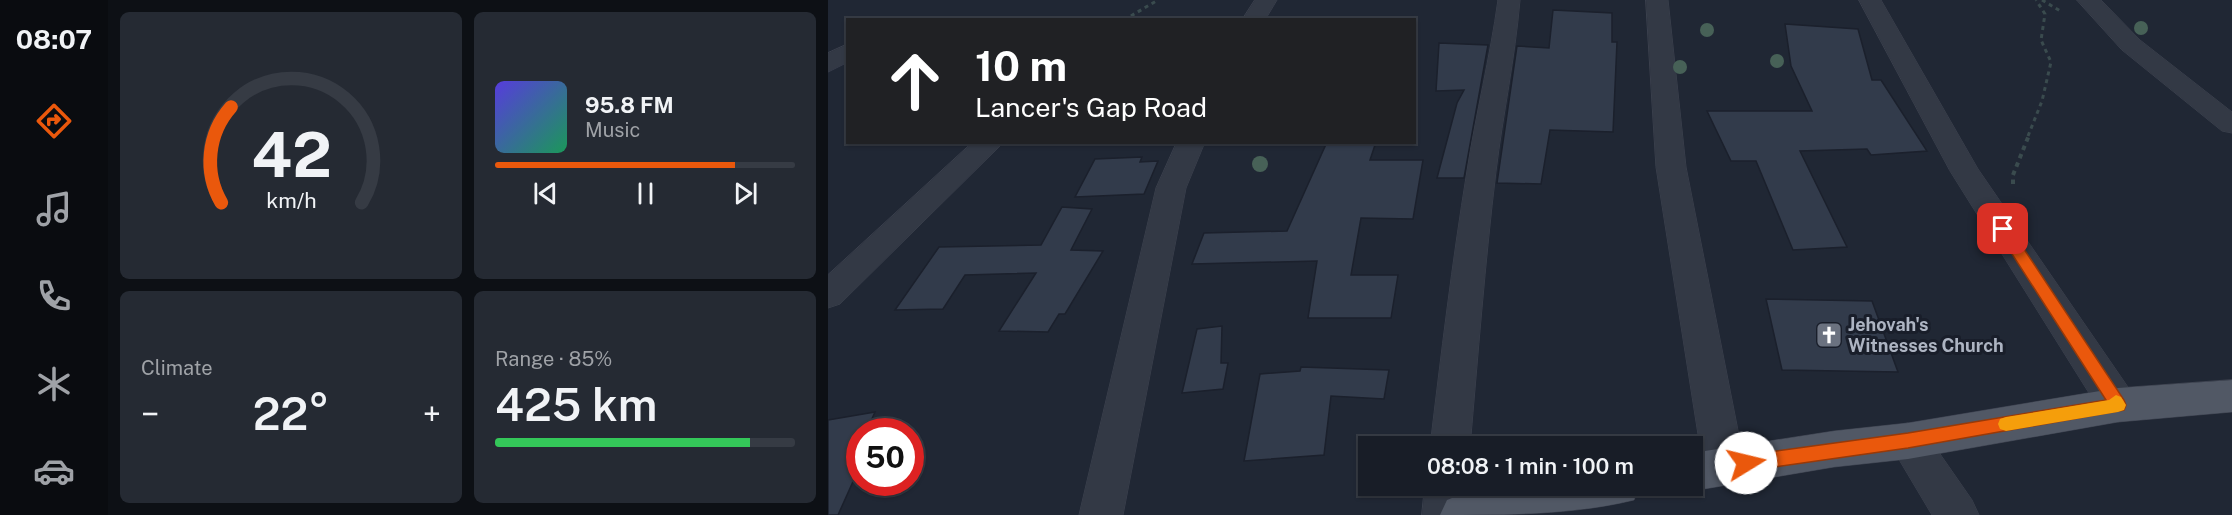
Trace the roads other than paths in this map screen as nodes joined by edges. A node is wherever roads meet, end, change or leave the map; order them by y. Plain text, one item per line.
1 (1266, 0) edge
2 (1509, 0) edge
3 (1657, 0) edge
4 (1870, 0) edge
5 (2097, 3) edge
6 (1254, 18) edge
7 (846, 52) edge
8 (828, 64) edge
9 (2232, 125) edge
10 (988, 144) edge
11 (1190, 144) edge
12 (828, 295) edge
13 (2232, 396) edge
14 (2118, 405) junction
15 (1451, 436) edge
16 (1908, 441) junction
17 (1708, 470) edge
18 (1445, 496) edge
19 (1565, 496) edge
20 (1101, 515) edge
21 (1444, 515) edge
22 (1462, 515) edge
23 (1957, 515) edge

1 - 6 street
2 - 15 street
3 - 17 street
4 - 14 street
5 - 9 street
7 - 8 street
10 - 12 street
11 - 20 street
13 - 14 main road
14 - 16 main road
16 - 17 main road
16 - 23 street
18 - 21 street
19 - 22 main road

